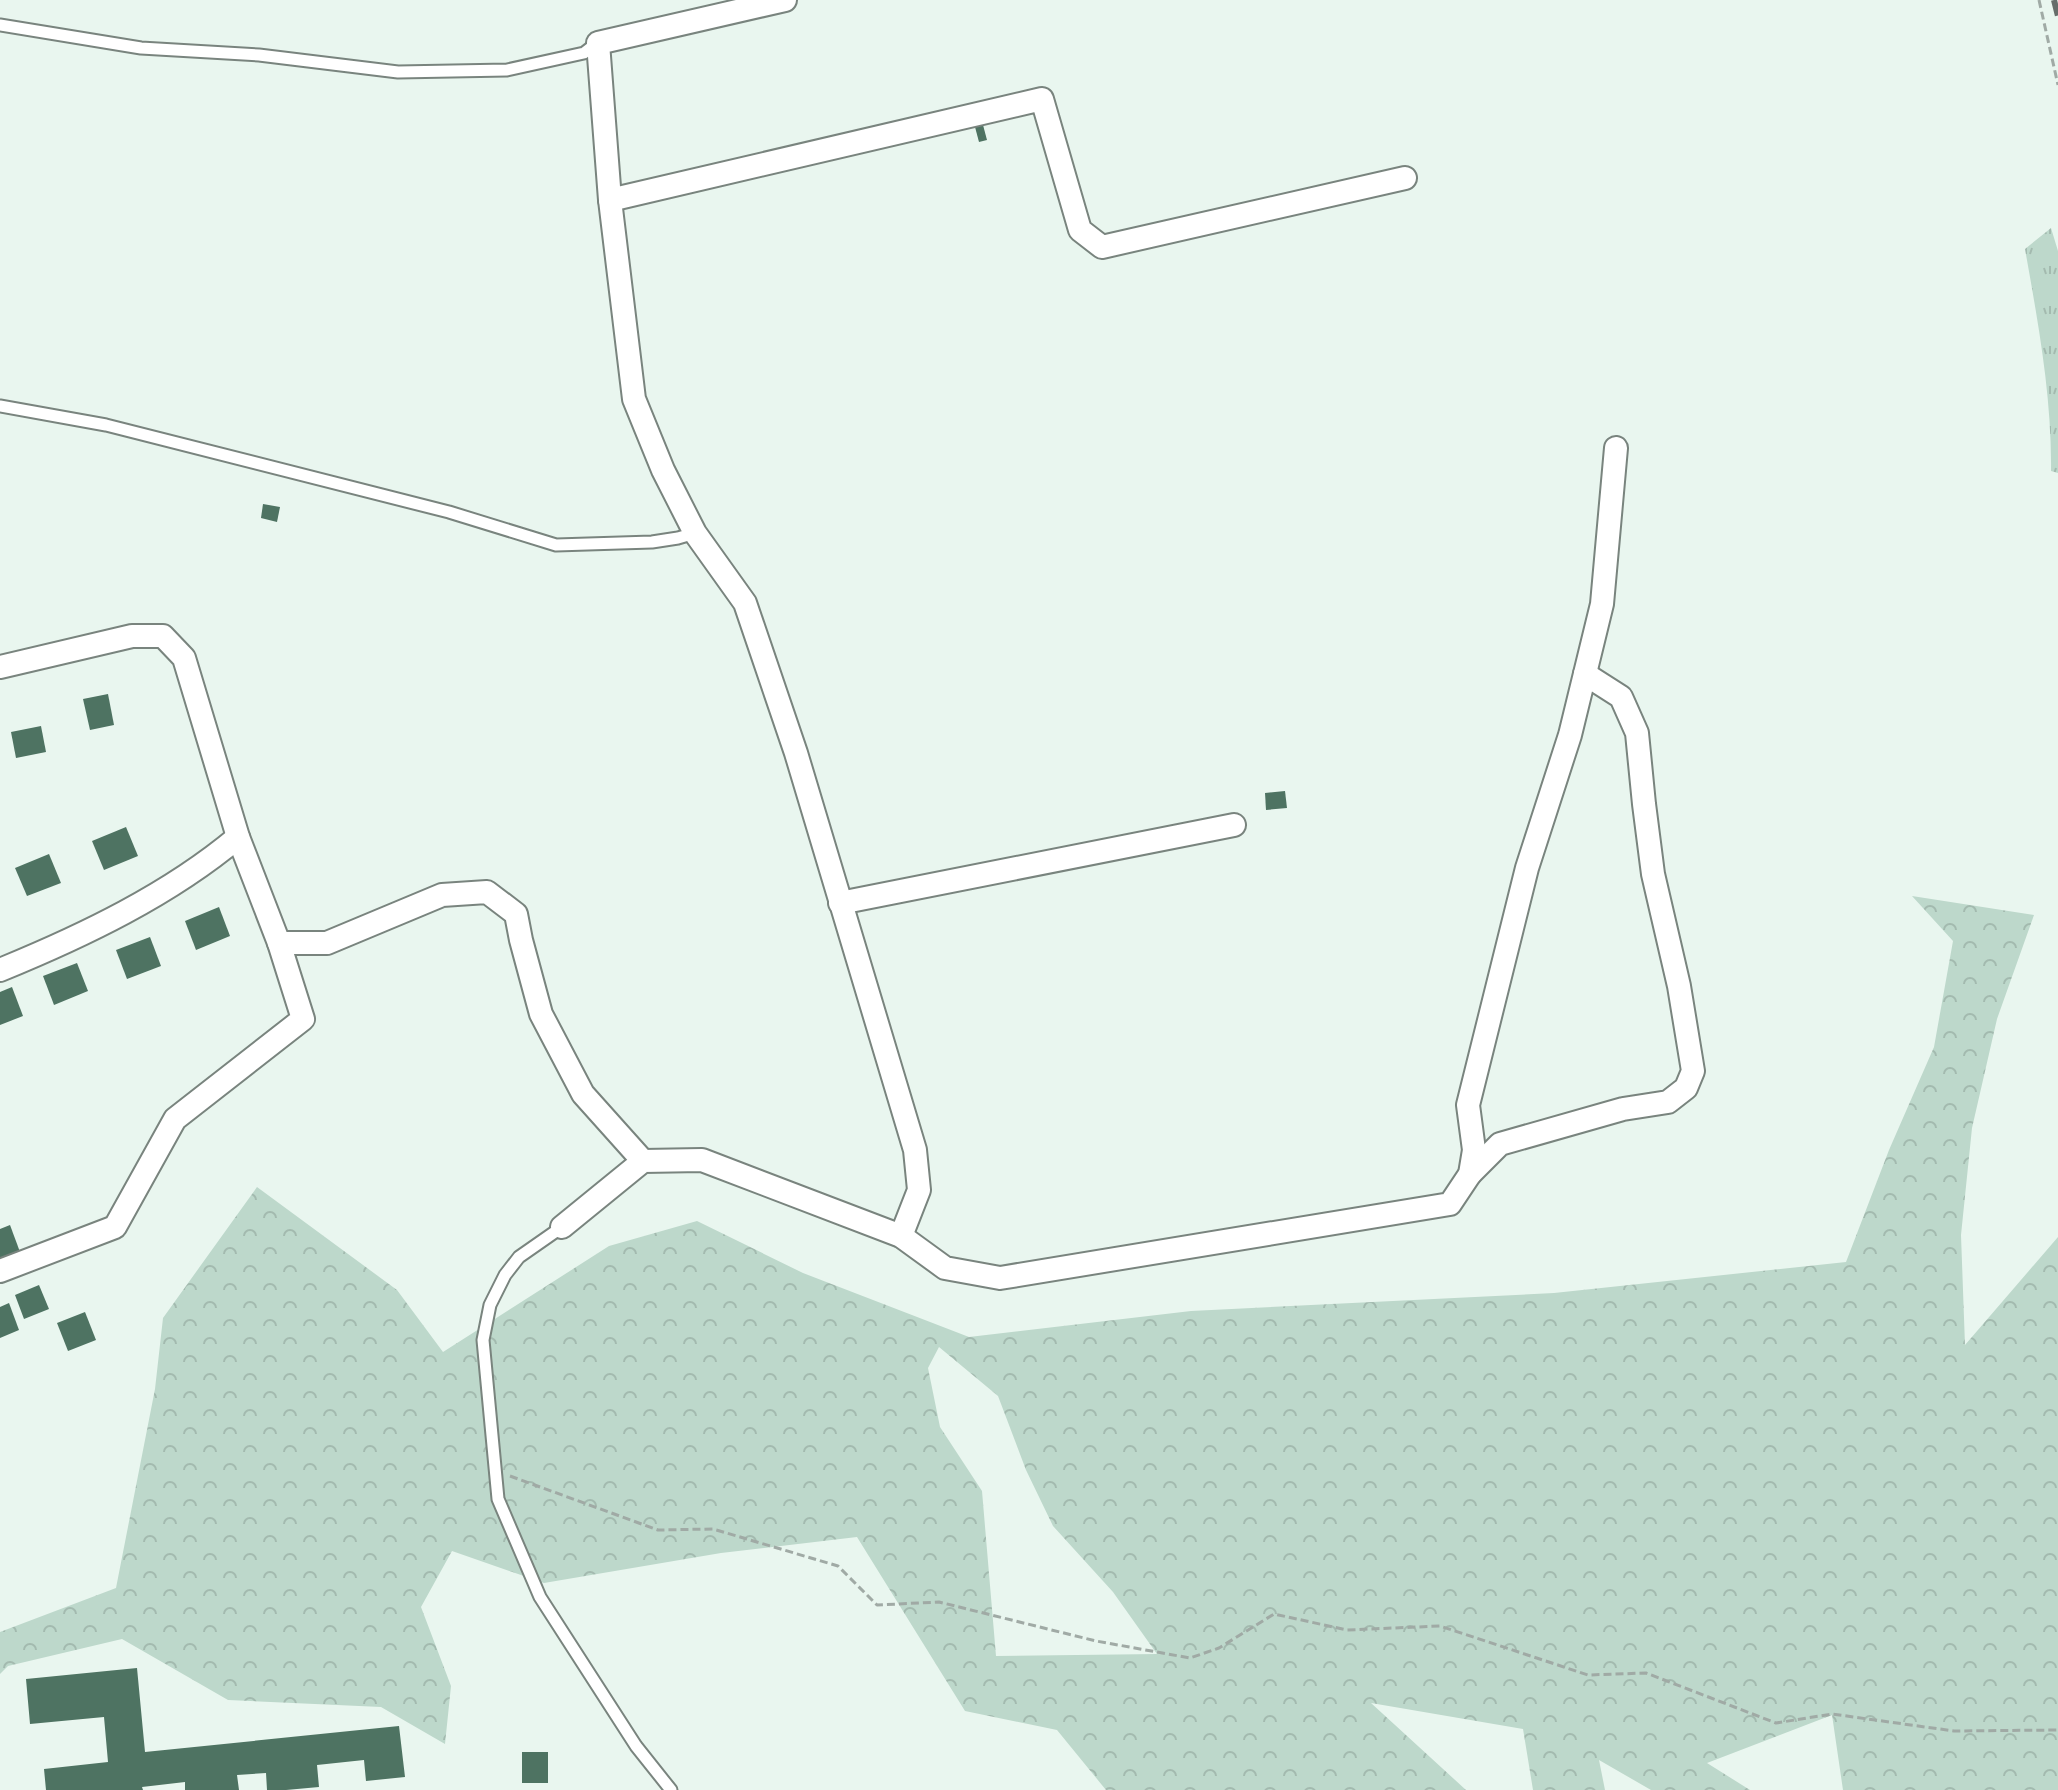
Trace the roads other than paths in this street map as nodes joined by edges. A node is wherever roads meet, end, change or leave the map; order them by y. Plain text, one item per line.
1 (785, 0) edge
2 (0, 25) edge
3 (598, 43) junction
4 (1405, 178) dead end
5 (610, 200) junction
6 (0, 406) edge
7 (1616, 448) dead end
8 (695, 533) junction
9 (0, 667) edge
10 (1585, 674) junction
11 (1234, 825) dead end
12 (238, 837) junction
13 (840, 903) junction
14 (279, 943) junction
15 (0, 970) edge
16 (643, 1161) junction
17 (1470, 1174) junction
18 (562, 1227) joint
19 (901, 1236) junction
20 (0, 1271) edge
21 (671, 1790) edge

1 - 3 street
2 - 3 lane
3 - 5 street
4 - 5 street
5 - 8 street
6 - 8 lane
7 - 10 street
8 - 13 street
9 - 12 street
10 - 17 street
10 - 17 street
11 - 13 street
12 - 14 street
12 - 15 street
13 - 19 street
14 - 16 street
14 - 20 street
16 - 18 street
16 - 19 street
17 - 19 street
18 - 21 lane

